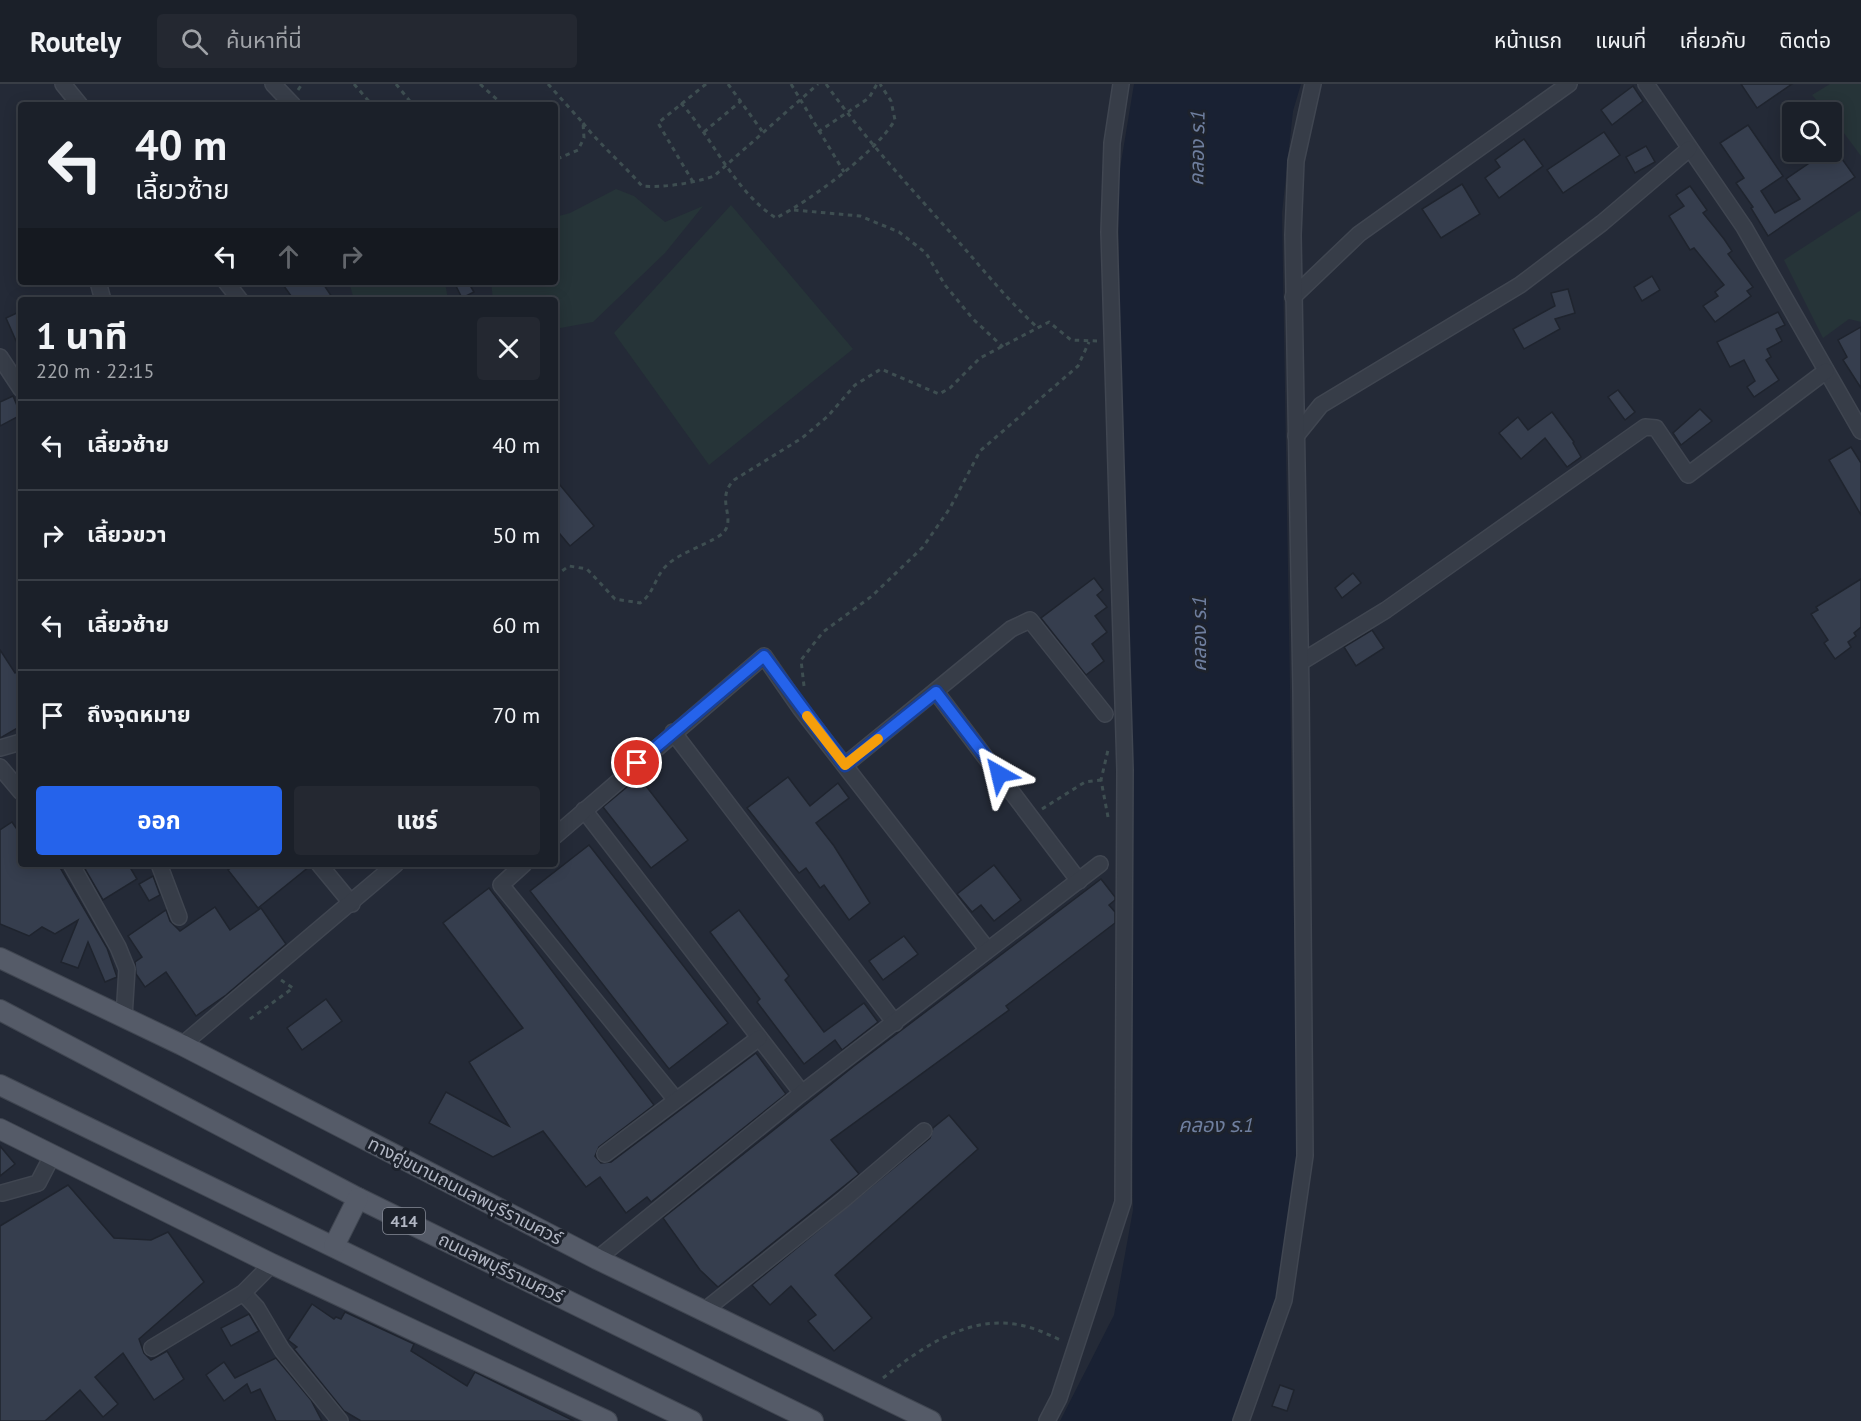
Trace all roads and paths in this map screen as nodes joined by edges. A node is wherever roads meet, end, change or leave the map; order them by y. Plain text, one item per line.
1 (63, 84) edge
2 (273, 84) edge
3 (354, 84) edge
4 (396, 84) edge
5 (480, 84) edge
6 (548, 84) edge
7 (706, 84) edge
8 (728, 84) edge
9 (790, 84) edge
10 (818, 84) edge
11 (826, 84) edge
12 (878, 84) edge
13 (1121, 84) edge
14 (1313, 84) edge
15 (1569, 84) edge
16 (1646, 84) edge
17 (800, 99) junction
18 (741, 101) junction
19 (78, 102) edge
20 (290, 102) edge
21 (369, 102) edge
22 (411, 102) edge
23 (501, 102) edge
24 (681, 103) junction
25 (848, 115) junction
26 (583, 123) junction
27 (762, 131) junction
28 (704, 132) junction
29 (818, 132) junction
30 (874, 146) junction
31 (1689, 149) junction
32 (558, 159) edge
33 (727, 165) junction
34 (844, 172) junction
35 (693, 182) junction
36 (793, 210) junction
37 (228, 285) edge
38 (238, 297) edge
39 (1293, 297) junction
40 (1038, 328) junction
41 (1112, 340) junction
42 (1089, 342) junction
43 (1003, 347) junction
44 (0, 357) edge
45 (1826, 371) junction
46 (18, 384) edge
47 (1861, 431) edge
48 (1296, 436) junction
49 (558, 574) edge
50 (1301, 662) junction
51 (936, 692) junction
52 (801, 708) junction
53 (1105, 714) dead end
54 (673, 732) junction
55 (18, 743) edge
56 (0, 748) edge
57 (845, 765) junction
58 (0, 767) edge
59 (1101, 780) dead end
60 (18, 788) edge
61 (584, 810) junction
62 (1032, 818) junction
63 (558, 833) edge
64 (1100, 864) dead end
65 (77, 867) edge
66 (160, 867) edge
67 (321, 867) edge
68 (393, 867) edge
69 (521, 867) edge
70 (1079, 880) junction
71 (352, 904) junction
72 (179, 917) dead end
73 (987, 949) junction
74 (0, 958) edge
75 (270, 972) junction
76 (0, 1010) edge
77 (124, 1017) junction
78 (250, 1019) dead end
79 (895, 1023) junction
80 (759, 1038) junction
81 (182, 1046) junction
82 (0, 1085) edge
83 (802, 1094) junction
84 (676, 1100) junction
85 (0, 1129) edge
86 (924, 1131) dead end
87 (605, 1154) dead end
88 (52, 1156) junction
89 (2, 1193) dead end
90 (358, 1198) junction
91 (334, 1246) junction
92 (597, 1259) junction
93 (272, 1264) junction
94 (243, 1293) junction
95 (705, 1310) junction
96 (1076, 1347) junction
97 (152, 1348) dead end
98 (867, 1390) junction
99 (596, 1418) edge
100 (340, 1421) edge
101 (692, 1421) edge
102 (813, 1421) edge
103 (931, 1421) edge
104 (1047, 1421) edge
105 (1241, 1421) edge

1 - 19 street
2 - 20 street
3 - 21 path
4 - 22 path
5 - 23 path
6 - 26 path
7 - 24 path
8 - 18 path
9 - 17 path
10 - 17 path
11 - 25 path
12 - 25 path
12 - 30 path
13 - 41 street
14 - 39 street
15 - 39 street
16 - 31 street
17 - 27 path
17 - 29 path
18 - 27 path
18 - 28 path
24 - 28 path
24 - 35 path
25 - 29 path
25 - 30 path
26 - 32 path
26 - 35 path
27 - 33 path
28 - 33 path
29 - 34 path
30 - 34 path
30 - 40 path
31 - 45 street
31 - 48 street
33 - 35 path
33 - 36 path
34 - 36 path
36 - 43 path
37 - 38 street
39 - 48 street
40 - 42 path
40 - 43 path
41 - 42 path
41 - 96 street
42 - 52 path
43 - 49 path
44 - 46 street
45 - 47 street
45 - 50 street
48 - 50 street
50 - 105 street
51 - 53 street
51 - 57 street
51 - 62 street
52 - 54 street
52 - 57 street
54 - 61 street
54 - 79 street
55 - 56 street
57 - 73 street
58 - 60 street
59 - 62 path
61 - 63 street
61 - 80 street
62 - 70 street
64 - 70 street
65 - 77 street
66 - 72 street
67 - 71 street
68 - 71 street
69 - 84 street
70 - 73 street
71 - 75 street
73 - 79 street
74 - 77 main road, ทางคู่ขนานถนนลพบุรีราเมศวร์
75 - 78 path
75 - 81 street
76 - 90 main road, ถนนลพบุรีราเมศวร์ / 414
77 - 81 main road, ทางคู่ขนานถนนลพบุรีราเมศวร์
79 - 83 street
80 - 83 street
80 - 84 street
81 - 92 main road, ทางคู่ขนานถนนลพบุรีราเมศวร์
82 - 91 main road
83 - 92 street
84 - 87 street
85 - 88 main road
86 - 95 street
88 - 89 street
88 - 93 main road
90 - 91 main road
90 - 102 main road, ถนนลพบุรีราเมศวร์ / 414
91 - 101 main road
92 - 95 main road, ทางคู่ขนานถนนลพบุรีราเมศวร์
93 - 94 street
93 - 99 main road
94 - 97 street
94 - 100 street
95 - 98 main road, ทางคู่ขนานถนนลพบุรีราเมศวร์
96 - 98 path
96 - 104 street
98 - 103 main road, ทางคู่ขนานถนนลพบุรีราเมศวร์

